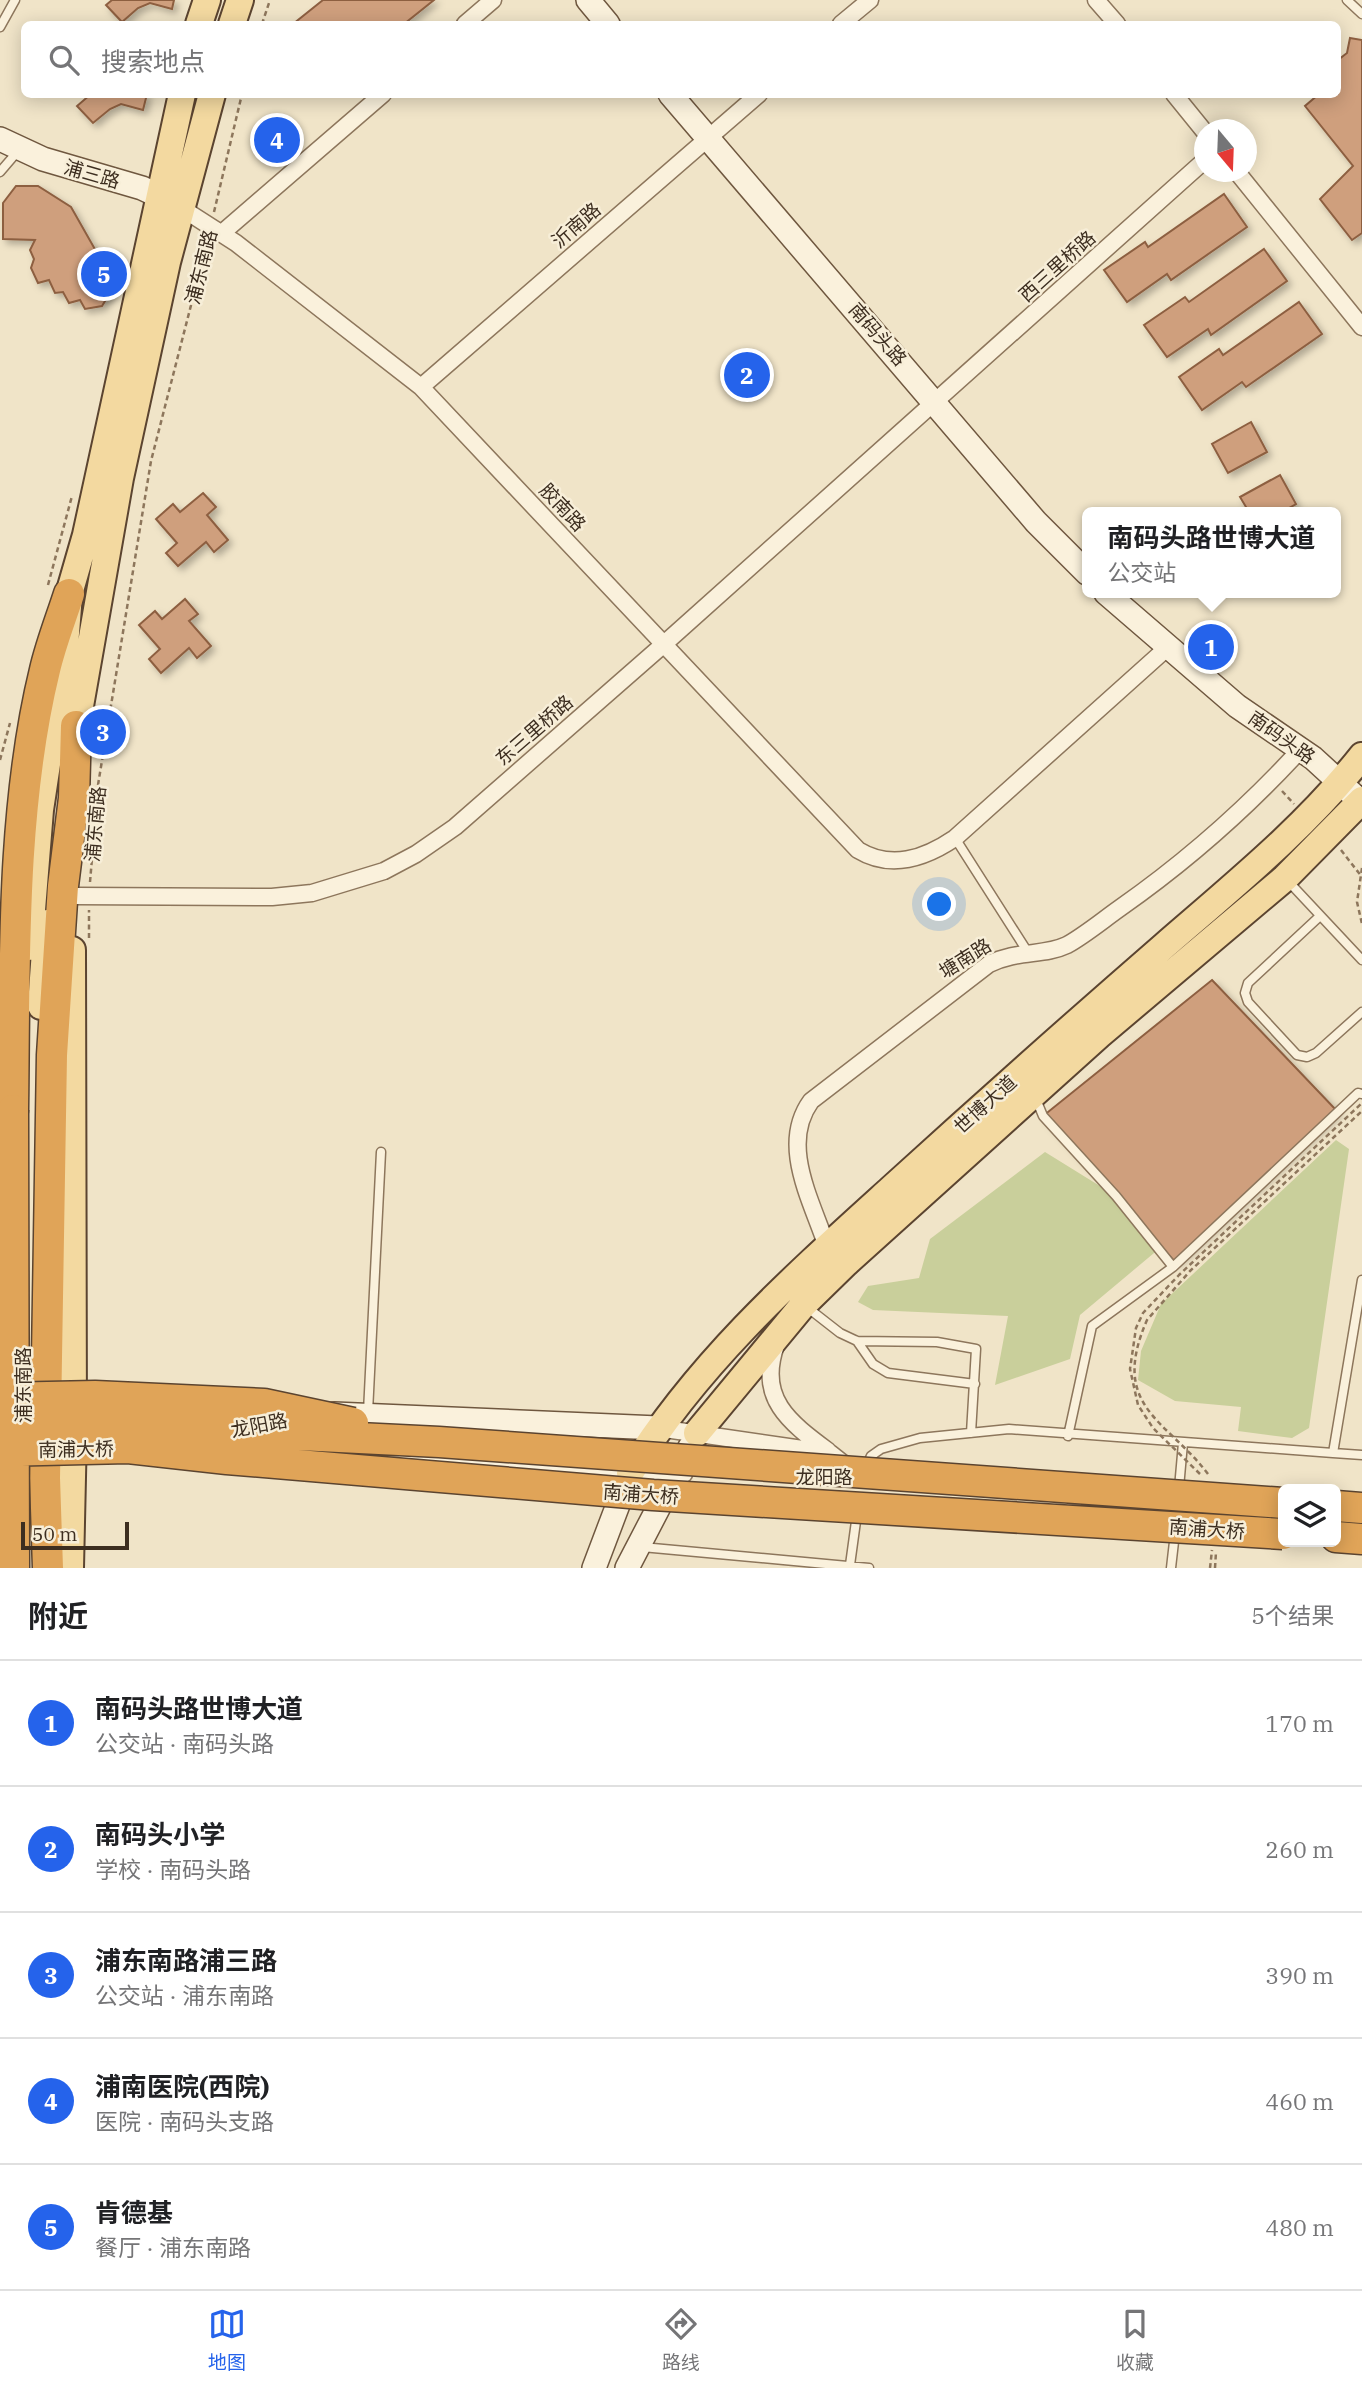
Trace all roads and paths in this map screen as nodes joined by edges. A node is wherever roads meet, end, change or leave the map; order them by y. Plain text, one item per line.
1 (15, 0) edge
2 (207, 0) edge
3 (240, 0) edge
4 (270, 0) edge
5 (494, 0) edge
6 (588, 0) edge
7 (870, 0) edge
8 (1096, 0) edge
9 (1347, 0) edge
10 (1362, 14) edge
11 (200, 21) edge
12 (233, 21) edge
13 (263, 21) edge
14 (469, 21) edge
15 (606, 21) edge
16 (845, 21) edge
17 (1114, 21) edge
18 (0, 27) edge
19 (182, 98) edge
20 (211, 98) edge
21 (241, 98) edge
22 (378, 98) edge
23 (674, 98) edge
24 (754, 98) edge
25 (1177, 98) edge
26 (1195, 119) edge
27 (709, 138) junction
28 (10, 144) edge
29 (1194, 171) edge
30 (0, 172) edge
31 (1245, 182) edge
32 (172, 202) junction
33 (217, 229) junction
34 (1362, 327) edge
35 (421, 387) junction
36 (937, 402) junction
37 (74, 488) dead end
38 (86, 535) junction
39 (1082, 568) edge
40 (57, 593) junction
41 (1112, 598) edge
42 (94, 626) junction
43 (664, 644) junction
44 (1168, 647) junction
45 (11, 721) dead end
46 (76, 726) junction
47 (1301, 749) junction
48 (1362, 756) edge
49 (0, 760) edge
50 (1342, 782) junction
51 (97, 796) dead end
52 (1362, 801) edge
53 (95, 821) dead end
54 (955, 838) junction
55 (1362, 868) edge
56 (1285, 878) junction
57 (4, 896) edge
58 (82, 897) junction
59 (1320, 916) junction
60 (1362, 924) edge
61 (89, 938) dead end
62 (1027, 951) junction
63 (1362, 960) edge
64 (1362, 1012) edge
65 (1034, 1094) junction
66 (1362, 1094) edge
67 (1362, 1103) edge
68 (1362, 1111) edge
69 (381, 1152) dead end
70 (0, 1172) edge
71 (827, 1247) junction
72 (1173, 1267) junction
73 (1362, 1280) edge
74 (803, 1305) junction
75 (857, 1341) junction
76 (975, 1384) junction
77 (16, 1388) edge
78 (368, 1415) junction
79 (0, 1426) edge
80 (658, 1428) junction
81 (73, 1432) junction
82 (696, 1433) junction
83 (971, 1433) junction
84 (1068, 1436) junction
85 (187, 1439) junction
86 (439, 1442) junction
87 (1183, 1443) junction
88 (0, 1451) edge
89 (830, 1453) junction
90 (1333, 1453) junction
91 (1362, 1455) edge
92 (227, 1459) junction
93 (0, 1473) edge
94 (630, 1473) junction
95 (678, 1474) junction
96 (1202, 1476) dead end
97 (862, 1479) junction
98 (1212, 1480) dead end
99 (1012, 1494) dead end
100 (859, 1503) dead end
101 (1278, 1503) edge
102 (1341, 1506) edge
103 (1136, 1507) dead end
104 (1362, 1508) edge
105 (1177, 1511) junction
106 (1196, 1513) dead end
107 (1278, 1534) edge
108 (1341, 1537) edge
109 (1362, 1539) edge
110 (639, 1546) junction
111 (1217, 1546) dead end
112 (1212, 1548) dead end
113 (850, 1565) junction
114 (14, 1568) edge
115 (24, 1568) edge
116 (38, 1568) edge
117 (48, 1568) edge
118 (70, 1568) edge
119 (594, 1568) edge
120 (627, 1568) edge
121 (869, 1568) edge
122 (1171, 1568) edge
123 (1213, 1568) edge

1 - 18 lane
2 - 11 main road
3 - 12 main road
4 - 13 path
5 - 14 street
6 - 15 main road
7 - 16 street
8 - 17 street
9 - 10 lane
19 - 32 main road, 浦东南路
20 - 32 main road, 浦东南路
21 - 33 path, 浦东南路
22 - 33 street
23 - 27 main road, 南码头路
24 - 27 street, 沂南路
25 - 26 street
27 - 35 street, 沂南路
27 - 36 main road, 南码头路
28 - 30 lane
28 - 32 main road, 浦三路
29 - 36 street, 西三里桥路
31 - 34 street
32 - 33 street, 胶南路
32 - 38 main road, 浦东南路
32 - 42 main road, 浦东南路
33 - 35 street, 胶南路
33 - 51 path, 浦东南路
35 - 43 street, 胶南路
36 - 39 main road, 南码头路
36 - 43 street, 东三里桥路
37 - 40 path
38 - 40 main road, 浦东南路
38 - 57 main road, 浦东南路
40 - 77 main road, 浦东南路
40 - 114 highway, bridge
41 - 44 main road, 南码头路
42 - 46 main road, 浦东南路
42 - 58 main road, 浦东南路
43 - 54 street, 胶南路
43 - 58 street, 东三里桥路
44 - 47 main road, 南码头路
44 - 54 street
45 - 49 path
46 - 77 main road, 浦东南路
46 - 117 highway, bridge
47 - 50 main road, 南码头路
47 - 62 street, 塘南路
48 - 50 main road, 世博大道
50 - 52 main road, 南码头路
50 - 71 main road, 世博大道
52 - 56 main road, 世博大道
53 - 58 path, 浦东南路
54 - 62 lane
55 - 60 path, bridge
56 - 59 lane
56 - 65 main road, 世博大道
57 - 70 main road, 浦东南路
58 - 61 path, 浦东南路
58 - 81 main road, 浦东南路
59 - 63 lane
59 - 64 lane
62 - 71 street, 塘南路
65 - 72 lane
65 - 74 main road, 世博大道
66 - 72 lane
67 - 96 path, bridge
68 - 98 path, bridge
69 - 78 lane
71 - 80 main road, 世博大道
72 - 84 lane
73 - 90 lane
74 - 75 lane
74 - 82 main road, 世博大道
74 - 89 street
75 - 76 lane
75 - 76 lane
76 - 83 lane
77 - 86 highway, bridge
77 - 115 main road, 浦东南路
77 - 116 main road, 浦东南路
78 - 80 main road, 龙阳路
78 - 85 main road, 龙阳路
79 - 86 highway, 南浦大桥, bridge
80 - 82 street, 龙阳路
80 - 94 main road, 世博大道
81 - 85 main road, 龙阳路
81 - 118 main road, 浦东南路
82 - 89 street, 龙阳路
82 - 95 main road
83 - 84 lane
83 - 97 lane
84 - 87 lane
85 - 94 main road, 龙阳路
86 - 101 highway, 南浦大桥, bridge
87 - 90 lane
87 - 105 lane
88 - 92 highway, 南浦大桥, bridge
89 - 97 street, 龙阳路
90 - 91 lane
92 - 93 highway, bridge
92 - 107 highway, 南浦大桥, bridge
94 - 95 street, 龙阳路
94 - 119 main road
95 - 97 street, 龙阳路
95 - 110 main road
97 - 99 lane
100 - 113 lane
102 - 104 highway
103 - 105 lane
105 - 106 lane
105 - 122 lane
108 - 109 highway
110 - 113 lane
110 - 120 main road
111 - 123 path, bridge
112 - 123 path, bridge
113 - 121 lane

